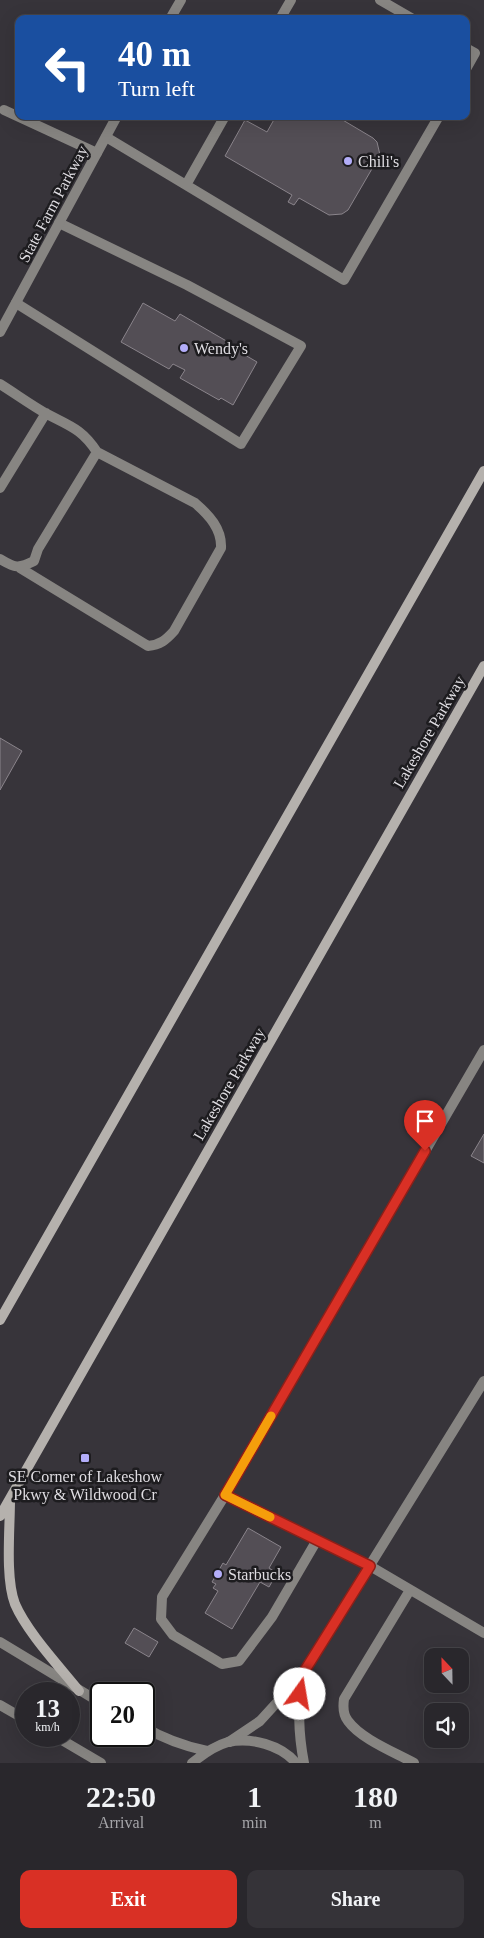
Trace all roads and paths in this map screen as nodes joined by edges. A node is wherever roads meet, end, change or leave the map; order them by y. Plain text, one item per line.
1 (181, 0) edge
2 (291, 0) edge
3 (380, 0) edge
4 (172, 15) edge
5 (282, 15) edge
6 (406, 15) edge
7 (470, 50) edge
8 (470, 62) edge
9 (4, 110) dead end
10 (15, 115) edge
11 (26, 120) edge
12 (115, 120) edge
13 (223, 120) edge
14 (437, 120) edge
15 (106, 137) junction
16 (98, 153) junction
17 (186, 185) junction
18 (59, 223) junction
19 (16, 303) junction
20 (0, 332) edge
21 (0, 384) edge
22 (46, 413) junction
23 (97, 452) junction
24 (484, 471) edge
25 (0, 488) edge
26 (0, 559) edge
27 (20, 568) junction
28 (484, 666) edge
29 (484, 1050) edge
30 (0, 1320) edge
31 (484, 1381) edge
32 (225, 1495) junction
33 (10, 1498) junction
34 (0, 1516) edge
35 (317, 1540) junction
36 (370, 1566) junction
37 (410, 1590) junction
38 (484, 1633) edge
39 (0, 1642) edge
40 (302, 1675) junction
41 (66, 1682) edge
42 (73, 1682) edge
43 (0, 1705) edge
44 (15, 1714) edge
45 (155, 1733) edge
46 (229, 1742) junction
47 (74, 1747) edge
48 (207, 1751) junction
49 (101, 1763) edge
50 (192, 1763) edge
51 (296, 1763) edge
52 (304, 1763) edge
53 (414, 1763) edge

1 - 4 street
2 - 5 street
3 - 6 street
7 - 8 street
9 - 10 street
11 - 16 street
12 - 15 street, State Farm Parkway
13 - 17 street
14 - 17 street
15 - 16 street, State Farm Parkway
15 - 17 street
16 - 18 street, State Farm Parkway
18 - 19 street, State Farm Parkway
18 - 19 street
19 - 20 street, State Farm Parkway
21 - 22 street
22 - 23 street
22 - 25 street
23 - 27 street
23 - 27 street
24 - 30 main road
26 - 27 street
28 - 33 main road, Lakeshore Parkway
29 - 32 street
31 - 36 street
32 - 35 street
32 - 35 street
33 - 34 main road, Lakeshore Parkway
33 - 42 main road
35 - 36 street
36 - 37 street
36 - 40 street
37 - 38 street
37 - 53 street
39 - 41 street
40 - 46 street
40 - 52 street
43 - 44 street
45 - 48 street
46 - 48 street
46 - 51 street
47 - 49 street
48 - 50 street

